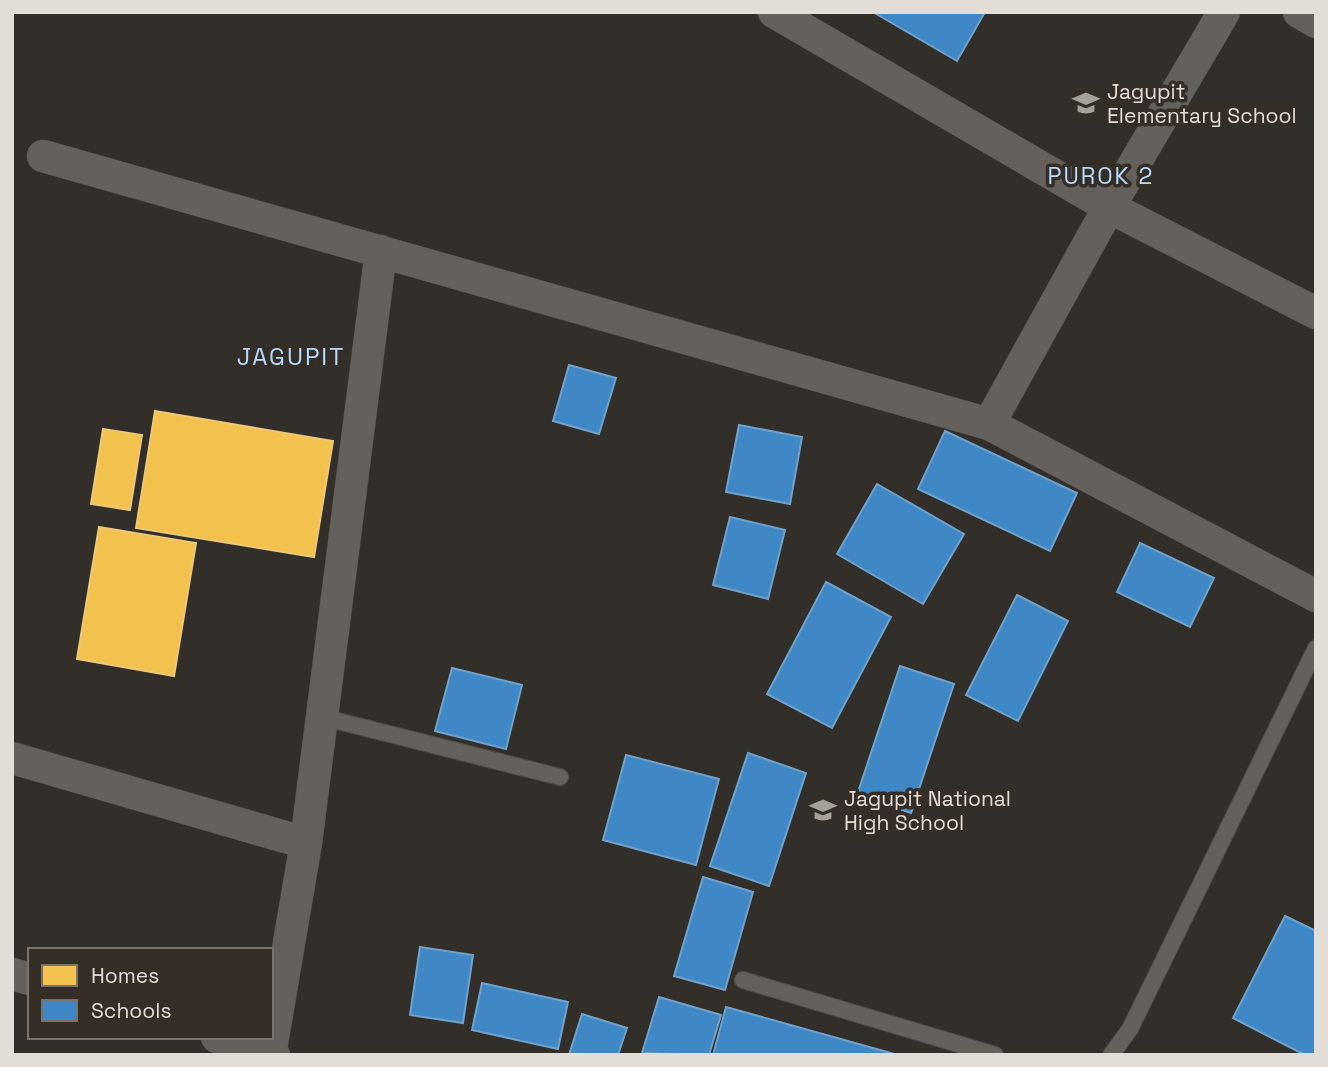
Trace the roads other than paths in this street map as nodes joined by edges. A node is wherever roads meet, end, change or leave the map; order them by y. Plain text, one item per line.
1 (774, 12) edge
2 (1224, 12) edge
3 (1298, 12) edge
4 (1316, 22) edge
5 (43, 156) dead end
6 (1109, 207) junction
7 (381, 251) junction
8 (1316, 313) edge
9 (989, 424) junction
10 (1316, 596) edge
11 (1316, 648) edge
12 (322, 717) junction
13 (12, 758) edge
14 (560, 777) dead end
15 (306, 843) junction
16 (743, 980) dead end
17 (223, 1039) edge
18 (272, 1054) edge
19 (995, 1055) edge
20 (1111, 1055) edge

1 - 6 street
2 - 6 street
3 - 4 street
5 - 7 street
6 - 8 street
6 - 9 street
7 - 9 street
7 - 12 street
9 - 10 street
11 - 20 lane
12 - 14 lane
12 - 15 street
13 - 15 street
15 - 18 street
16 - 19 lane
17 - 18 street

